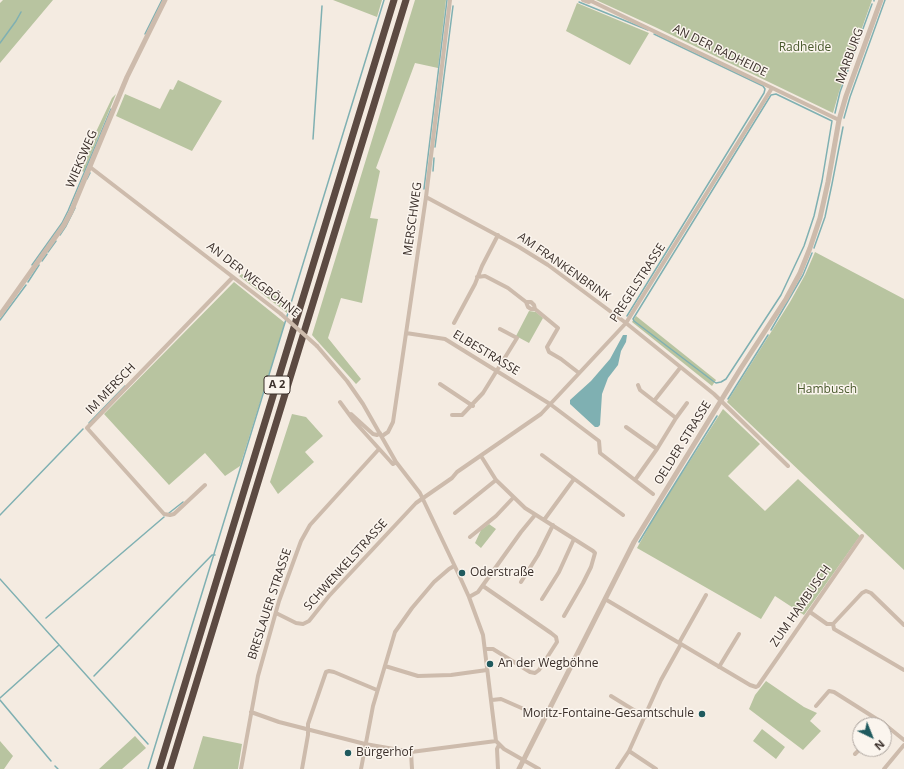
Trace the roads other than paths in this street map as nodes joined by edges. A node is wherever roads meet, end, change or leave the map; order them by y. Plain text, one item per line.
1 (165, 0) edge
2 (394, 0) edge
3 (406, 0) edge
4 (450, 0) edge
5 (583, 0) edge
6 (881, 0) edge
7 (590, 1) edge
8 (772, 88) junction
9 (839, 120) junction
10 (90, 167) junction
11 (426, 197) junction
12 (498, 235) junction
13 (482, 266) junction
14 (486, 276) junction
15 (233, 277) junction
16 (477, 277) junction
17 (0, 315) edge
18 (454, 323) dead end
19 (626, 323) junction
20 (500, 329) dead end
21 (406, 334) junction
22 (680, 368) junction
23 (497, 371) junction
24 (579, 373) junction
25 (440, 384) dead end
26 (638, 385) dead end
27 (654, 401) junction
28 (720, 401) junction
29 (340, 402) dead end
30 (687, 403) dead end
31 (550, 404) junction
32 (473, 406) junction
33 (348, 412) junction
34 (452, 415) dead end
35 (676, 418) junction
36 (626, 427) dead end
37 (381, 435) junction
38 (379, 449) junction
39 (656, 449) junction
40 (542, 455) dead end
41 (481, 456) junction
42 (396, 462) junction
43 (788, 466) dead end
44 (574, 479) junction
45 (496, 480) junction
46 (634, 480) junction
47 (205, 485) dead end
48 (653, 494) dead end
49 (423, 498) junction
50 (513, 498) junction
51 (455, 513) dead end
52 (535, 515) junction
53 (623, 516) dead end
54 (544, 520) junction
55 (553, 525) junction
56 (862, 536) dead end
57 (470, 538) dead end
58 (574, 538) junction
59 (454, 566) junction
60 (522, 582) dead end
61 (483, 586) junction
62 (706, 596) dead end
63 (469, 597) junction
64 (542, 599) dead end
65 (605, 599) junction
66 (810, 612) junction
67 (276, 613) junction
68 (564, 616) dead end
69 (833, 624) junction
70 (904, 624) edge
71 (739, 634) dead end
72 (680, 644) junction
73 (485, 649) junction
74 (385, 666) junction
75 (719, 667) junction
76 (487, 670) junction
77 (904, 670) edge
78 (377, 690) junction
79 (611, 696) dead end
80 (492, 700) junction
81 (816, 706) dead end
82 (526, 710) dead end
83 (251, 712) junction
84 (645, 717) junction
85 (872, 717) edge
86 (308, 730) junction
87 (892, 731) edge
88 (904, 740) edge
89 (496, 741) junction
90 (365, 744) junction
91 (904, 745) edge
92 (500, 746) junction
93 (629, 751) junction
94 (411, 752) junction
95 (524, 760) junction
96 (159, 769) edge
97 (170, 769) edge
98 (241, 769) edge
99 (302, 769) edge
100 (361, 769) edge
101 (412, 769) edge
102 (498, 769) edge
103 (519, 769) edge
104 (539, 769) edge
105 (617, 769) edge
106 (656, 769) edge
107 (884, 769) edge

1 - 10 street, WIEKSWEG
2 - 96 highway, A 2
3 - 97 highway, A 2
4 - 11 street, MERSCHWEG
5 - 7 street, AN DER RADHEIDE
6 - 9 street, MARBURG
7 - 8 street, AN DER RADHEIDE
8 - 9 street, AN DER RADHEIDE
8 - 19 street, PREGELSTRASSE
9 - 28 street, OELDER STRASSE
10 - 15 street, AN DER WEGBÖHNE
10 - 17 street, WIEKSWEG
11 - 12 street, AM FRANKENBRINK
11 - 21 street, MERSCHWEG
12 - 13 street
12 - 19 street, AM FRANKENBRINK
13 - 14 street
13 - 16 street
14 - 16 street
14 - 24 street
15 - 37 street, AN DER WEGBÖHNE, bridge
15 - 47 street, IM MERSCH
16 - 18 street
19 - 22 street, AM FRANKENBRINK
19 - 24 street, PREGELSTRASSE
20 - 23 street
21 - 23 street, ELBESTRASSE
21 - 37 street, MERSCHWEG
22 - 27 street
22 - 28 street, AM FRANKENBRINK
23 - 31 street, ELBESTRASSE
23 - 32 street
24 - 31 street, PREGELSTRASSE
25 - 32 street
26 - 27 street
27 - 35 street
28 - 43 street, AM FRANKENBRINK
28 - 65 street, OELDER STRASSE
29 - 33 street, AN DER WEGBÖHNE
30 - 35 street
31 - 41 street, PREGELSTRASSE
31 - 46 street, ELBESTRASSE
32 - 34 street
33 - 37 street, AN DER WEGBÖHNE
33 - 38 street, AN DER WEGBÖHNE
35 - 39 street
36 - 39 street
37 - 42 street, AN DER WEGBÖHNE
38 - 42 street, AN DER WEGBÖHNE
38 - 67 street, BRESLAUER STRASSE
39 - 46 street
40 - 44 street
41 - 45 street
41 - 49 street, PREGELSTRASSE
42 - 49 street, AN DER WEGBÖHNE
44 - 53 street
44 - 54 street
45 - 50 street
45 - 51 street
46 - 48 street, ELBESTRASSE
49 - 59 street, AN DER WEGBÖHNE
49 - 67 street, SCHWENKELSTRASSE
50 - 52 street
50 - 57 street
52 - 54 street
52 - 61 street
54 - 55 street
55 - 58 street
55 - 60 street
56 - 66 street, ZUM HAMBUSCH
58 - 64 street
58 - 68 street
59 - 63 street, AN DER WEGBÖHNE
59 - 74 street
61 - 63 street
61 - 73 street
62 - 72 street
63 - 73 street, AN DER WEGBÖHNE
65 - 72 street
65 - 95 street, OELDER STRASSE
66 - 69 street
66 - 75 street, ZUM HAMBUSCH
67 - 83 street, BRESLAUER STRASSE
69 - 70 street
69 - 77 street
71 - 75 street
72 - 75 street
72 - 84 street
73 - 76 street, AN DER WEGBÖHNE
74 - 76 street
74 - 78 street
76 - 80 street, AN DER WEGBÖHNE
78 - 86 street
78 - 90 street
79 - 84 street
80 - 82 street
80 - 89 street, AN DER WEGBÖHNE
81 - 85 street
83 - 86 street
83 - 98 street, BRESLAUER STRASSE
84 - 93 street
86 - 90 street
86 - 99 street
87 - 88 street
89 - 92 street
89 - 94 street
90 - 94 street
90 - 100 street
91 - 107 street
92 - 95 street
92 - 102 street
93 - 105 street
93 - 106 street
94 - 101 street
95 - 103 street, OELDER STRASSE
95 - 104 street

